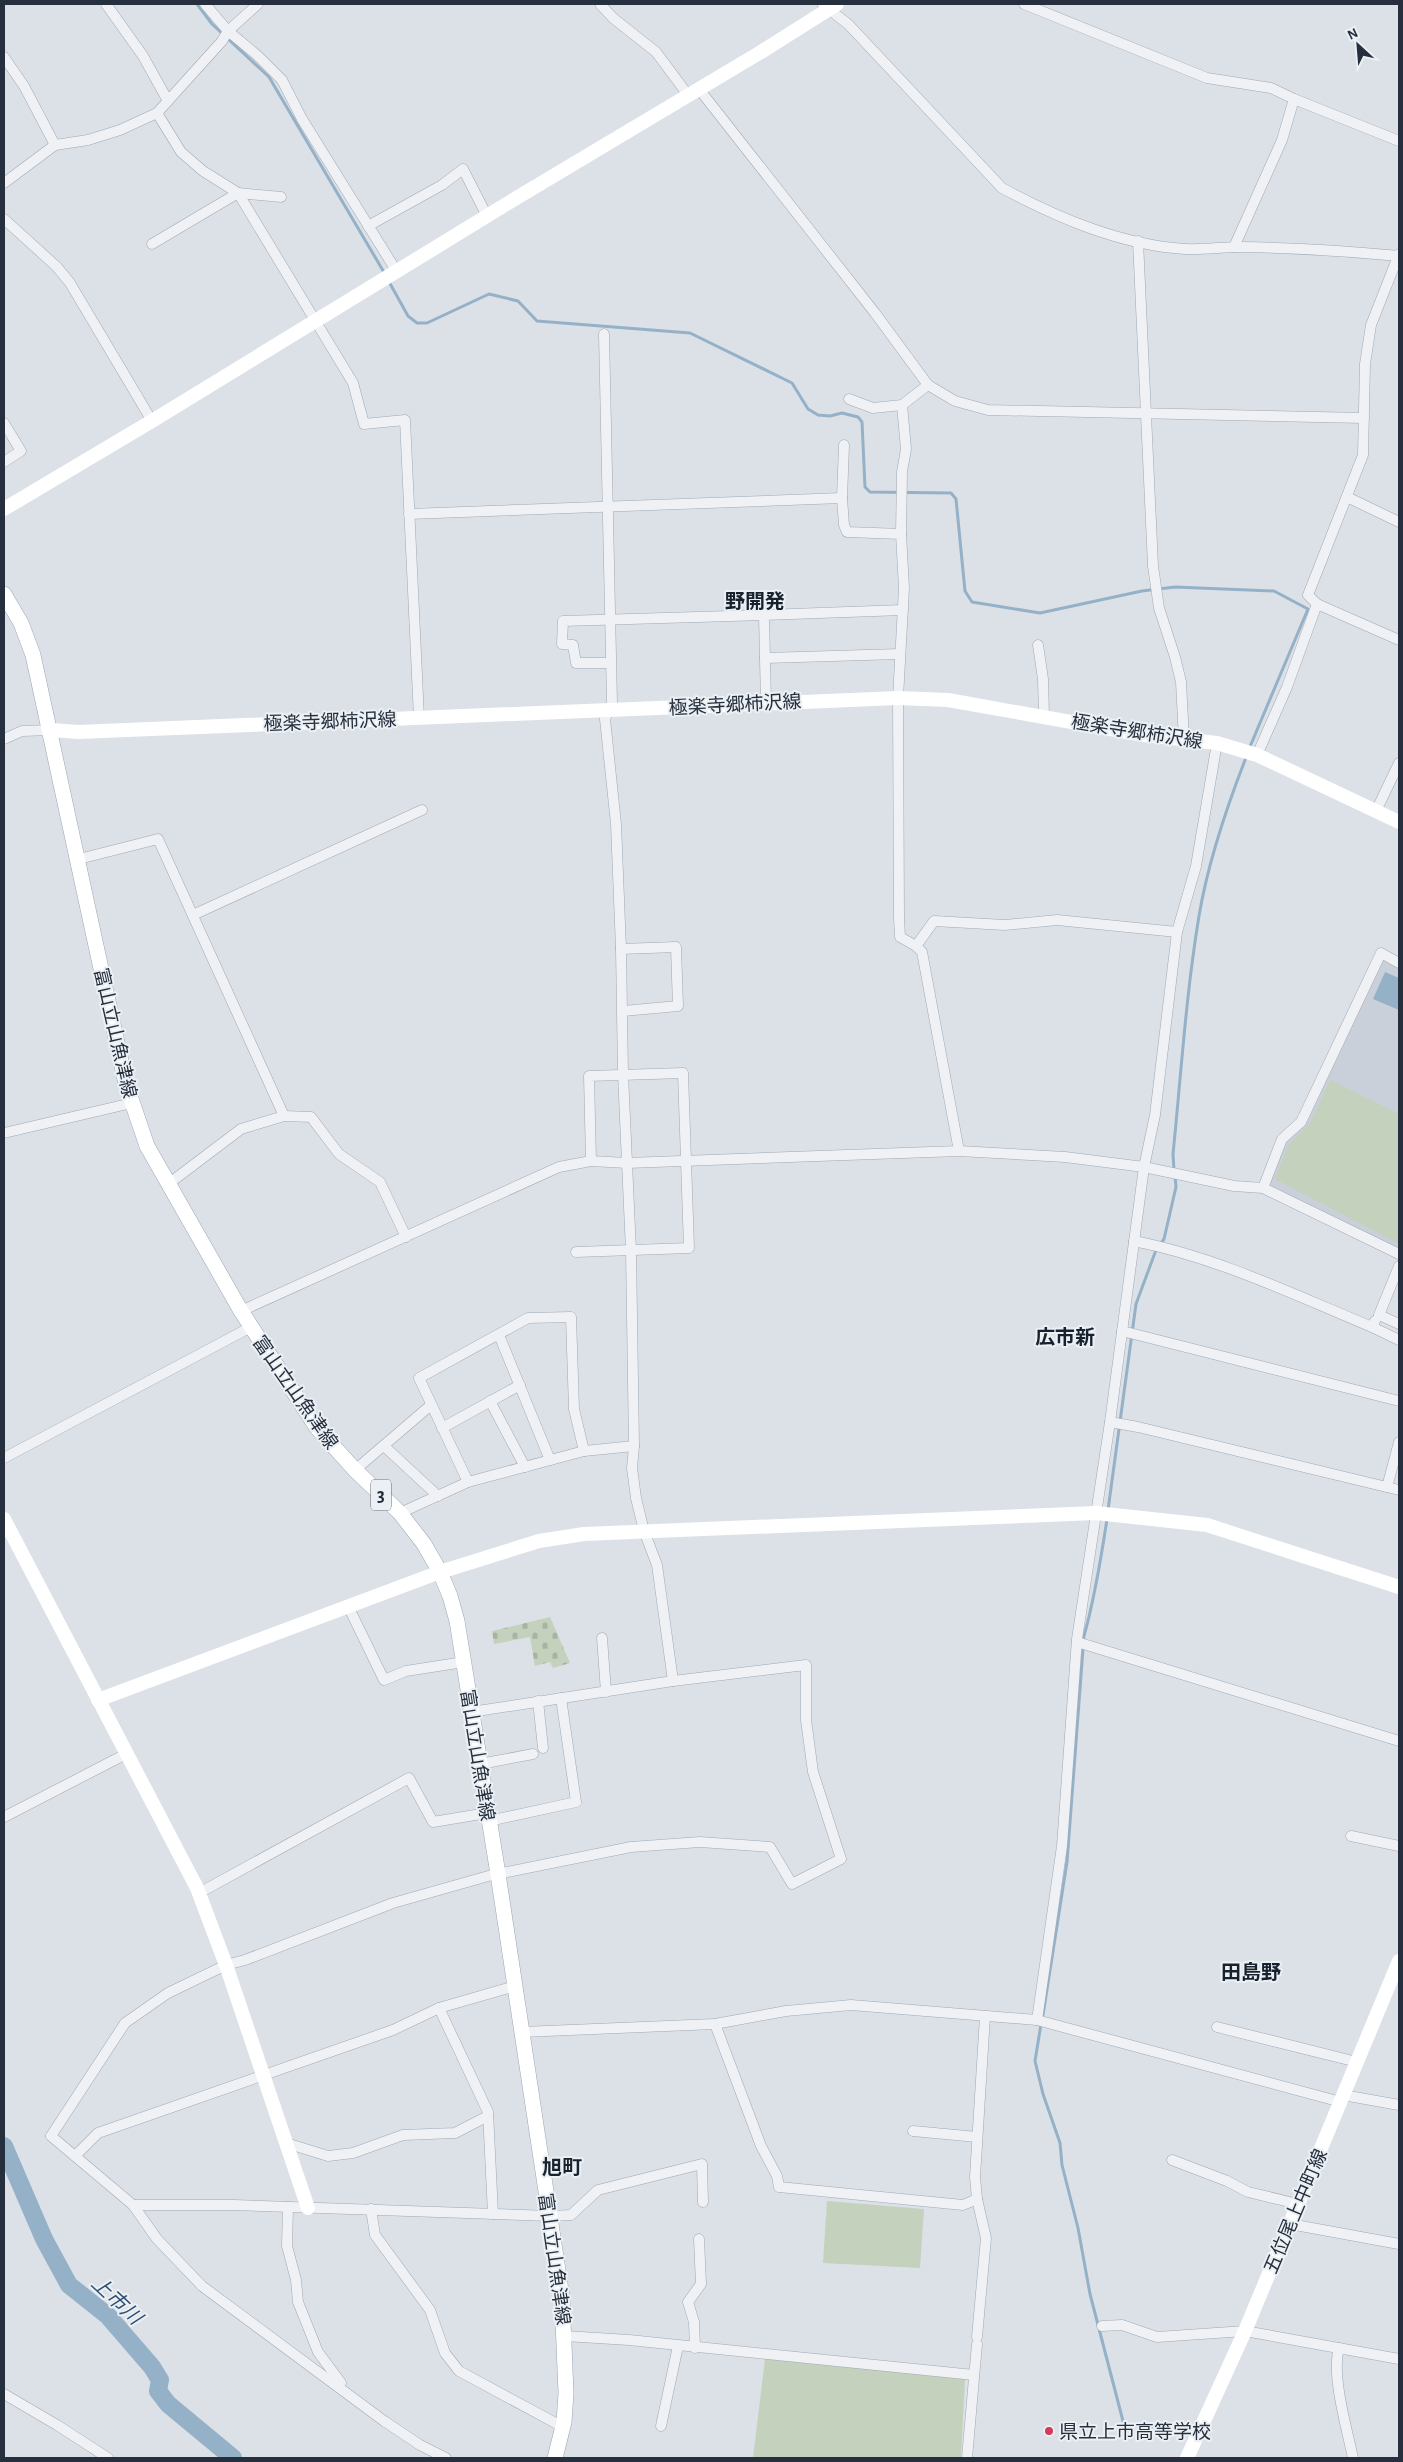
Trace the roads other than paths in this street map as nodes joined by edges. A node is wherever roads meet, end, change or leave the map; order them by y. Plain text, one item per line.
1 (106, 4) edge
2 (206, 4) edge
3 (258, 4) edge
4 (600, 4) edge
5 (1024, 4) edge
6 (829, 6) edge
7 (228, 31) junction
8 (4, 58) edge
9 (694, 92) junction
10 (1294, 99) junction
11 (168, 101) junction
12 (157, 113) junction
13 (1399, 142) edge
14 (55, 145) junction
15 (4, 184) edge
16 (238, 192) junction
17 (281, 197) dead end
18 (487, 216) junction
19 (4, 219) edge
20 (368, 226) junction
21 (1138, 241) junction
22 (152, 244) dead end
23 (1234, 247) junction
24 (1399, 255) edge
25 (397, 272) junction
26 (314, 322) junction
27 (604, 334) dead end
28 (928, 385) junction
29 (849, 399) dead end
30 (902, 405) junction
31 (1144, 413) junction
32 (1364, 418) junction
33 (152, 421) junction
34 (4, 424) edge
35 (844, 445) dead end
36 (4, 462) edge
37 (1347, 497) junction
38 (842, 498) junction
39 (607, 507) junction
40 (4, 509) edge
41 (409, 514) junction
42 (1399, 522) edge
43 (901, 534) junction
44 (4, 594) edge
45 (1317, 604) junction
46 (903, 610) junction
47 (764, 615) junction
48 (609, 619) junction
49 (1399, 640) edge
50 (1038, 645) dead end
51 (900, 654) junction
52 (765, 658) junction
53 (610, 663) junction
54 (898, 698) junction
55 (766, 703) junction
56 (606, 711) junction
57 (1044, 716) junction
58 (418, 718) junction
59 (51, 730) junction
60 (4, 739) edge
61 (1184, 740) junction
62 (1217, 743) junction
63 (1257, 755) junction
64 (1399, 763) edge
65 (422, 810) dead end
66 (1376, 811) junction
67 (1399, 822) edge
68 (78, 859) junction
69 (193, 915) junction
70 (1177, 932) junction
71 (916, 946) junction
72 (622, 949) junction
73 (1399, 962) edge
74 (623, 1011) junction
75 (623, 1074) junction
76 (132, 1104) junction
77 (284, 1116) junction
78 (4, 1133) edge
79 (959, 1151) junction
80 (687, 1160) junction
81 (591, 1161) junction
82 (627, 1163) junction
83 (1144, 1167) junction
84 (167, 1184) junction
85 (1263, 1188) junction
86 (406, 1237) junction
87 (1134, 1241) junction
88 (631, 1251) junction
89 (576, 1252) dead end
90 (1399, 1254) edge
91 (1399, 1266) edge
92 (241, 1311) junction
93 (1379, 1315) junction
94 (1399, 1324) edge
95 (251, 1326) junction
96 (1372, 1326) junction
97 (1122, 1331) junction
98 (499, 1335) junction
99 (1399, 1340) edge
100 (520, 1385) junction
101 (490, 1400) junction
102 (1399, 1401) edge
103 (431, 1405) junction
104 (1110, 1422) junction
105 (442, 1428) junction
106 (1399, 1442) edge
107 (384, 1446) junction
108 (634, 1446) junction
109 (584, 1451) junction
110 (4, 1458) edge
111 (550, 1460) junction
112 (525, 1467) junction
113 (354, 1470) junction
114 (468, 1482) junction
115 (1386, 1486) junction
116 (1399, 1490) edge
117 (438, 1496) junction
118 (400, 1513) junction
119 (1096, 1513) junction
120 (4, 1519) edge
121 (644, 1531) junction
122 (440, 1572) junction
123 (1399, 1587) edge
124 (348, 1606) junction
125 (602, 1638) dead end
126 (1077, 1642) junction
127 (464, 1662) junction
128 (673, 1681) junction
129 (606, 1692) junction
130 (561, 1698) junction
131 (98, 1700) junction
132 (538, 1701) junction
133 (472, 1712) junction
134 (1399, 1741) edge
135 (542, 1748) dead end
136 (126, 1754) junction
137 (533, 1754) dead end
138 (480, 1764) junction
139 (4, 1817) edge
140 (488, 1817) junction
141 (1351, 1836) dead end
142 (1399, 1846) edge
143 (498, 1874) junction
144 (199, 1893) junction
145 (1399, 1961) edge
146 (226, 1965) junction
147 (515, 1986) junction
148 (440, 2008) junction
149 (985, 2016) junction
150 (1037, 2020) junction
151 (715, 2024) junction
152 (1217, 2026) dead end
153 (522, 2032) junction
154 (1357, 2062) junction
155 (263, 2075) junction
156 (1342, 2099) junction
157 (1399, 2105) edge
158 (488, 2116) junction
159 (913, 2131) dead end
160 (977, 2137) junction
161 (286, 2143) junction
162 (75, 2156) junction
163 (1172, 2160) dead end
164 (977, 2199) junction
165 (703, 2202) dead end
166 (1298, 2204) junction
167 (133, 2205) junction
168 (288, 2207) junction
169 (308, 2208) junction
170 (371, 2210) junction
171 (493, 2214) junction
172 (550, 2216) junction
173 (1290, 2224) junction
174 (699, 2239) dead end
175 (1399, 2244) edge
176 (1102, 2326) dead end
177 (1245, 2331) junction
178 (565, 2336) junction
179 (678, 2346) junction
180 (696, 2348) junction
181 (1339, 2348) junction
182 (1399, 2359) edge
183 (974, 2375) junction
184 (347, 2391) junction
185 (4, 2394) edge
186 (661, 2426) dead end
187 (563, 2427) junction
188 (108, 2458) edge
189 (446, 2458) edge
190 (555, 2458) edge
191 (967, 2458) edge
192 (1187, 2458) edge
193 (1353, 2458) edge

1 - 11 street
2 - 7 street
3 - 7 street
4 - 9 street
5 - 10 street
6 - 9 street
6 - 21 street
7 - 11 street
7 - 20 street
8 - 14 street
9 - 18 street
9 - 28 street
10 - 13 street
10 - 23 street
11 - 12 street
12 - 14 street
12 - 16 street
14 - 15 street
16 - 17 street
16 - 22 street
16 - 26 street
18 - 20 street
18 - 25 street
19 - 33 street
20 - 25 street
21 - 23 street
21 - 31 street
23 - 24 street
24 - 32 street
25 - 26 street
26 - 33 street
26 - 41 street
27 - 39 street
28 - 30 street
28 - 31 street
29 - 30 street
30 - 43 street
31 - 32 street
31 - 61 street
32 - 37 street
33 - 40 street
34 - 36 street
35 - 38 street
37 - 42 street
37 - 45 street
38 - 39 street
38 - 43 street
39 - 41 street
39 - 48 street
41 - 58 street
43 - 46 street
44 - 59 main road, 富山立山魚津線 / 3
45 - 49 street
45 - 63 street
46 - 47 street
46 - 51 street
47 - 48 street
47 - 52 street
48 - 53 street
48 - 53 street
50 - 57 street
51 - 52 street
51 - 54 street
52 - 55 street
53 - 56 street
54 - 55 street, 極楽寺郷柿沢線
54 - 57 street, 極楽寺郷柿沢線
54 - 71 street
55 - 56 street, 極楽寺郷柿沢線
56 - 58 street, 極楽寺郷柿沢線
56 - 72 street
57 - 61 street, 極楽寺郷柿沢線
58 - 59 street, 極楽寺郷柿沢線
59 - 60 street
59 - 68 main road, 富山立山魚津線 / 3
61 - 62 street, 極楽寺郷柿沢線
62 - 63 street, 極楽寺郷柿沢線
62 - 70 street
63 - 66 street, 極楽寺郷柿沢線
64 - 66 street
65 - 69 street
66 - 67 street, 極楽寺郷柿沢線
68 - 69 street
68 - 76 main road, 富山立山魚津線 / 3
69 - 77 street
70 - 71 street
70 - 83 street
71 - 79 street
72 - 74 street
72 - 74 street
73 - 85 street
74 - 75 street
75 - 80 street
75 - 81 street
75 - 82 street
76 - 78 street
76 - 84 main road, 富山立山魚津線 / 3
77 - 84 street
77 - 86 street
79 - 80 street
79 - 83 street
80 - 82 street
80 - 88 street
81 - 82 street
81 - 86 street
82 - 88 street
83 - 85 street
83 - 87 street
84 - 92 main road, 富山立山魚津線 / 3
85 - 90 street
86 - 92 street
87 - 96 street
87 - 97 street
88 - 89 street
88 - 108 street
91 - 93 street
92 - 95 main road, 富山立山魚津線 / 3
93 - 94 street
93 - 96 street
95 - 110 street
95 - 113 main road, 富山立山魚津線 / 3
96 - 99 street
97 - 102 street
97 - 104 street
98 - 100 street
98 - 103 street
98 - 109 street
100 - 101 street
100 - 111 street
101 - 105 street
101 - 112 street
103 - 105 street
103 - 107 street
104 - 115 street
104 - 119 street
105 - 114 street
106 - 115 street
107 - 113 street
107 - 117 street
108 - 109 street
108 - 121 street
109 - 111 street
111 - 112 street
112 - 114 street
113 - 118 main road, 富山立山魚津線 / 3
114 - 117 street
115 - 116 street
117 - 118 street
118 - 122 main road, 富山立山魚津線 / 3
119 - 121 street
119 - 123 street
119 - 126 street
120 - 131 street
121 - 122 street
121 - 128 street
122 - 124 street
122 - 127 main road, 富山立山魚津線 / 3
124 - 127 street
124 - 131 street
125 - 129 street
126 - 134 street
126 - 150 street
127 - 133 main road, 富山立山魚津線 / 3
128 - 129 street
128 - 143 street
129 - 130 street
130 - 132 street
130 - 140 street
131 - 136 street
132 - 133 street
132 - 135 street
133 - 138 main road, 富山立山魚津線 / 3
136 - 139 street
136 - 144 street
137 - 138 street
138 - 140 main road, 富山立山魚津線 / 3
140 - 143 main road, 富山立山魚津線 / 3
140 - 144 street
141 - 142 street
143 - 146 street
143 - 147 main road, 富山立山魚津線 / 3
144 - 146 street
145 - 154 street, 五位尾上中町線
146 - 155 street
146 - 162 street
147 - 148 street
147 - 153 main road, 富山立山魚津線 / 3
148 - 155 street
148 - 158 street
149 - 150 street
149 - 151 street
149 - 160 street
150 - 156 street
151 - 153 street
151 - 164 street
152 - 154 street
153 - 172 main road, 富山立山魚津線 / 3
154 - 156 street, 五位尾上中町線
155 - 161 street
155 - 162 street
156 - 157 street
156 - 166 street, 五位尾上中町線
158 - 161 street
158 - 171 street
159 - 160 street
160 - 164 street
161 - 169 street
162 - 167 street
163 - 166 street
164 - 183 street
165 - 172 street
166 - 173 street, 五位尾上中町線
167 - 168 street
167 - 184 street
168 - 169 street
168 - 184 street
169 - 170 street
170 - 171 street
170 - 187 street
171 - 172 street
172 - 178 main road, 富山立山魚津線 / 3
173 - 175 street
173 - 177 street, 五位尾上中町線
174 - 180 street
176 - 177 street
177 - 181 street
177 - 192 street, 五位尾上中町線
178 - 179 street
178 - 187 main road, 富山立山魚津線 / 3
179 - 180 street
179 - 186 street
180 - 183 street
181 - 182 street
181 - 193 street
183 - 191 street
184 - 189 street
185 - 188 street
187 - 190 main road, 富山立山魚津線 / 3

